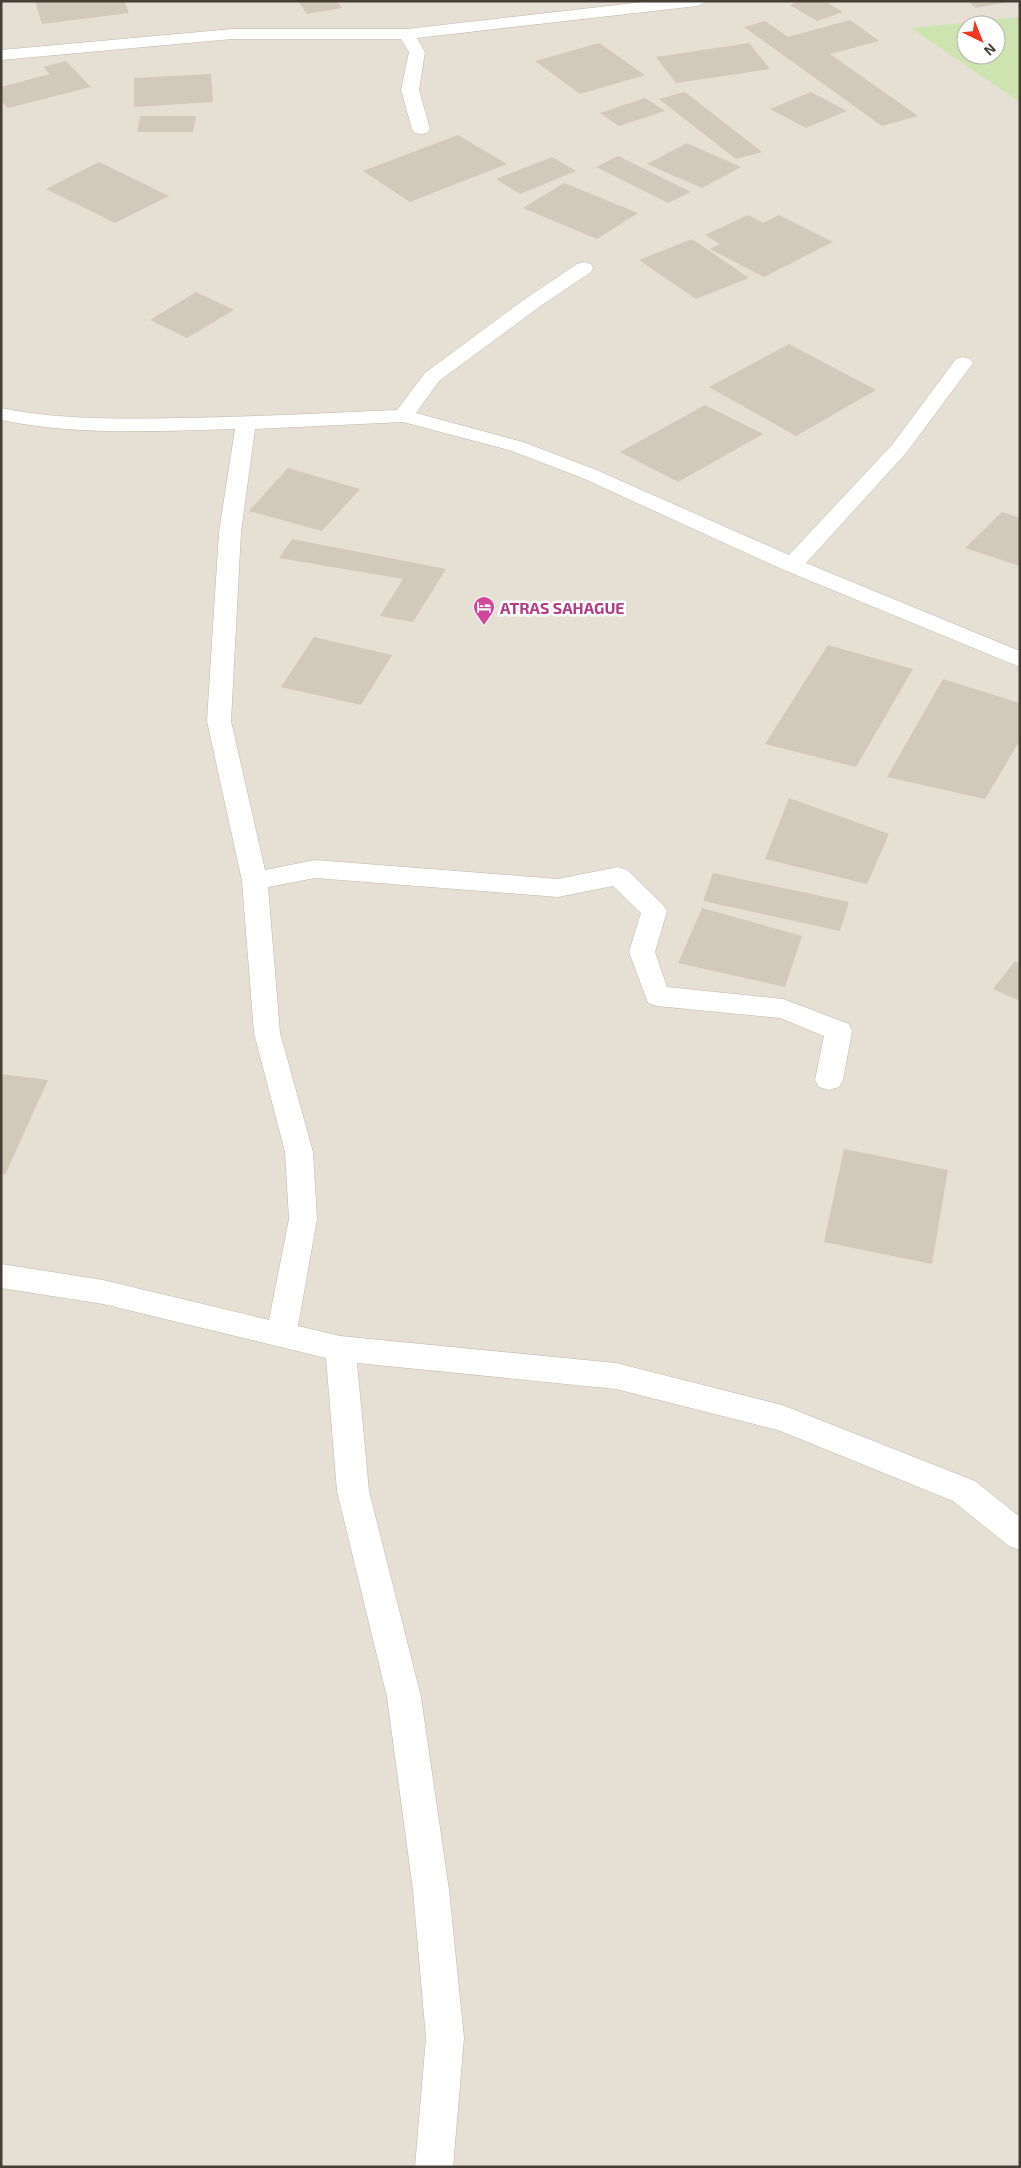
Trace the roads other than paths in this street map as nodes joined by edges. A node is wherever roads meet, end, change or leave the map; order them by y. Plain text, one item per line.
1 (541, 1) edge
2 (697, 1) edge
3 (542, 19) junction
4 (407, 34) junction
5 (1, 55) edge
6 (421, 129) dead end
7 (584, 268) dead end
8 (963, 363) dead end
9 (1, 414) edge
10 (403, 416) junction
11 (246, 423) junction
12 (792, 566) junction
13 (1020, 660) edge
14 (255, 882) junction
15 (829, 1080) dead end
16 (1, 1276) edge
17 (281, 1336) junction
18 (340, 1349) junction
19 (1020, 1536) edge
20 (434, 2167) edge

1 - 3 street
2 - 3 street
3 - 4 street
4 - 5 street
4 - 6 street
7 - 10 street
8 - 12 street
9 - 11 street
10 - 11 street
10 - 12 street
11 - 14 street
12 - 13 street
14 - 15 street
14 - 17 street
16 - 17 street
17 - 18 street
18 - 19 street
18 - 20 street

